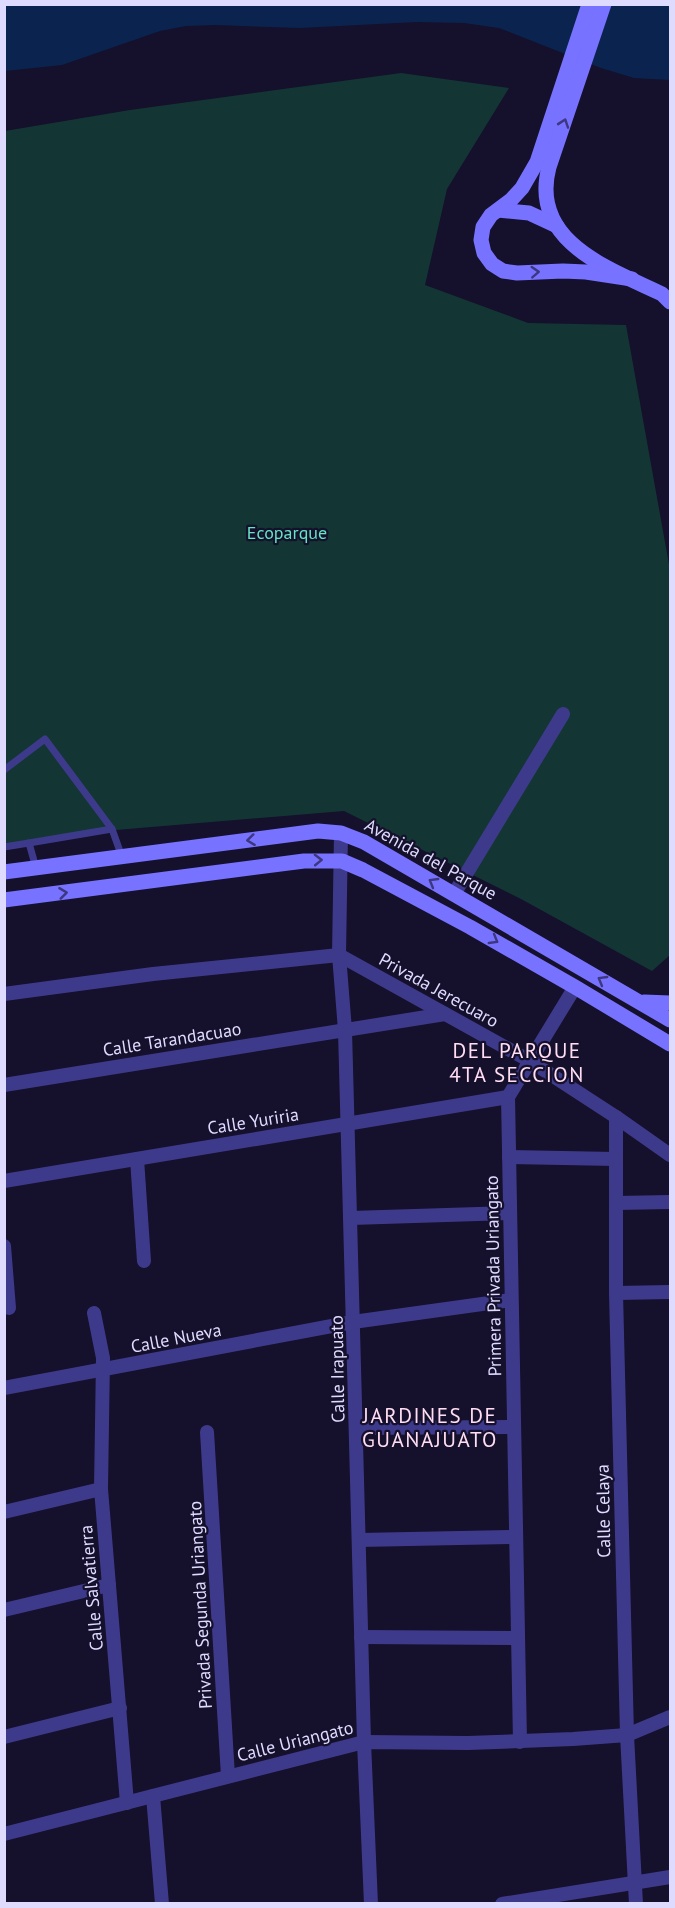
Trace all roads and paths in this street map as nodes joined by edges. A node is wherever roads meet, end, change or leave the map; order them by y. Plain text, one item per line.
1 (590, 4) edge
2 (604, 4) edge
3 (538, 176) junction
4 (498, 210) junction
5 (556, 226) junction
6 (573, 246) junction
7 (563, 271) junction
8 (632, 279) junction
9 (670, 302) edge
10 (563, 714) dead end
11 (4, 770) edge
12 (112, 829) junction
13 (341, 833) junction
14 (29, 843) junction
15 (4, 847) edge
16 (122, 857) junction
17 (342, 861) junction
18 (36, 868) junction
19 (4, 872) edge
20 (454, 894) junction
21 (4, 900) edge
22 (339, 955) junction
23 (575, 987) junction
24 (4, 994) edge
25 (638, 1001) junction
26 (670, 1003) edge
27 (445, 1014) junction
28 (670, 1020) edge
29 (345, 1030) junction
30 (670, 1044) edge
31 (530, 1061) junction
32 (4, 1085) edge
33 (508, 1097) junction
34 (616, 1117) junction
35 (348, 1124) junction
36 (670, 1155) edge
37 (509, 1157) junction
38 (137, 1159) junction
39 (616, 1160) junction
40 (4, 1181) edge
41 (670, 1202) edge
42 (616, 1203) junction
43 (510, 1213) junction
44 (351, 1218) junction
45 (4, 1246) edge
46 (144, 1261) dead end
47 (670, 1292) edge
48 (616, 1293) junction
49 (512, 1300) junction
50 (9, 1308) dead end
51 (94, 1313) dead end
52 (353, 1322) junction
53 (104, 1369) junction
54 (4, 1388) edge
55 (356, 1428) junction
56 (514, 1428) junction
57 (207, 1432) dead end
58 (101, 1489) junction
59 (4, 1512) edge
60 (516, 1537) junction
61 (359, 1540) junction
62 (109, 1585) junction
63 (4, 1610) edge
64 (361, 1636) junction
65 (518, 1638) junction
66 (120, 1708) junction
67 (670, 1717) edge
68 (627, 1735) junction
69 (4, 1737) edge
70 (364, 1742) junction
71 (520, 1742) junction
72 (228, 1776) junction
73 (153, 1796) junction
74 (126, 1803) junction
75 (4, 1834) edge
76 (670, 1877) edge
77 (634, 1882) junction
78 (162, 1904) edge
79 (371, 1904) edge
80 (502, 1904) edge
81 (636, 1904) edge

1 - 3 street
3 -> 2 street
3 - 4 street
3 - 5 street
4 - 5 street
4 -> 7 street
5 - 6 street
6 - 7 street
6 - 8 street
7 - 8 street
8 - 9 street
10 - 20 street
11 - 12 lane
12 - 14 lane
12 - 16 lane
13 -> 16 street, Avenida del Parque
13 - 17 street, Calle Irapuato
20 -> 13 street, Avenida del Parque
14 - 15 lane
14 - 18 lane
16 - 18 street, Avenida del Parque
21 -> 17 street
17 - 22 street, Calle Irapuato
17 -> 23 street
18 - 19 street, Avenida del Parque
25 -> 20 street, Avenida del Parque
22 - 24 street
22 - 27 street, Privada Jerecuaro
22 - 29 street, Calle Irapuato
23 - 30 street
23 - 31 street
25 - 26 street
25 - 28 street, Avenida del Parque
27 - 29 street, Calle Tarandacuao
27 - 31 street, Privada Jerecuaro
29 - 32 street, Calle Tarandacuao
29 - 35 street, Calle Irapuato
31 - 33 street
31 - 34 street, Privada Jerecuaro
33 - 35 street, Calle Yuriria
33 - 37 street, Primera Privada Uriangato
34 - 36 street, Privada Jerecuaro
34 - 39 street, Calle Celaya
35 - 38 street, Calle Yuriria
35 - 44 street, Calle Irapuato
37 - 39 street
37 - 43 street, Primera Privada Uriangato
38 - 40 street, Calle Yuriria
38 - 46 street
39 - 42 street, Calle Celaya
41 - 42 street
42 - 48 street, Calle Celaya
43 - 44 street
43 - 49 street, Primera Privada Uriangato
44 - 52 street, Calle Irapuato
45 - 50 street
47 - 48 street
48 - 68 street, Calle Celaya
49 - 52 street, Calle Nueva
49 - 56 street, Primera Privada Uriangato
51 - 53 street, Calle Salvatierra
52 - 53 street, Calle Nueva
52 - 55 street, Calle Irapuato
53 - 54 street, Calle Nueva
53 - 58 street, Calle Salvatierra
55 - 56 street
55 - 61 street, Calle Irapuato
56 - 60 street, Primera Privada Uriangato
57 - 72 street, Privada Segunda Uriangato
58 - 59 street
58 - 62 street, Calle Salvatierra
60 - 61 street
60 - 65 street, Primera Privada Uriangato
61 - 64 street, Calle Irapuato
62 - 63 street
62 - 66 street, Calle Salvatierra
64 - 65 street
64 - 70 street, Calle Irapuato
65 - 71 street, Primera Privada Uriangato
66 - 69 street
66 - 74 street, Calle Salvatierra
67 - 68 street, Calle Uriangato
68 - 71 street, Calle Uriangato
68 - 77 street, Calle Celaya
70 - 71 street, Calle Uriangato
70 - 72 street, Calle Uriangato
70 - 79 street, Calle Irapuato
72 - 73 street, Calle Uriangato
73 - 74 street, Calle Uriangato
73 - 78 street
74 - 75 street, Calle Uriangato
76 - 77 street
77 - 80 street
77 - 81 street, Calle Celaya

